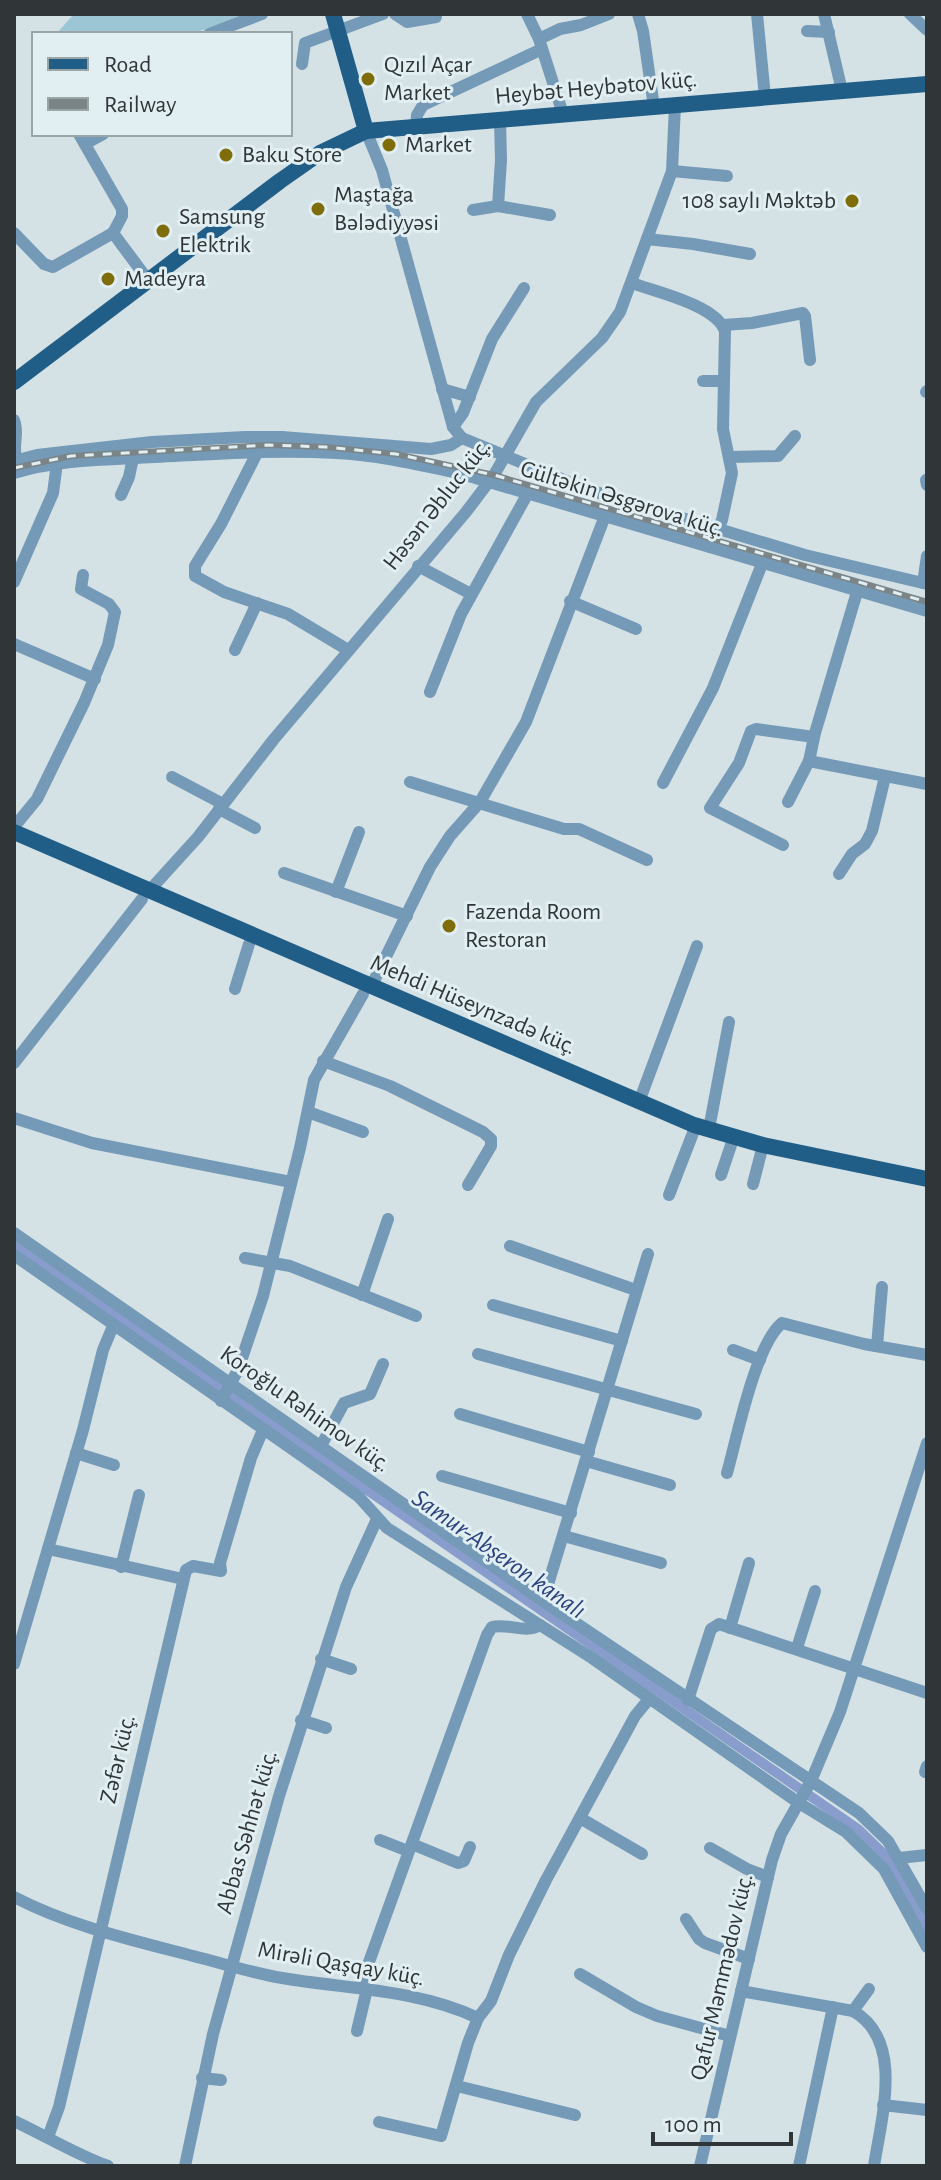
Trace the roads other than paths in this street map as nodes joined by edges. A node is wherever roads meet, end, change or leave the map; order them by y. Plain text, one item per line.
1 (262, 14) edge
2 (383, 14) edge
3 (395, 14) edge
4 (527, 14) edge
5 (561, 14) edge
6 (609, 14) edge
7 (638, 14) edge
8 (757, 14) edge
9 (824, 14) edge
10 (910, 14) edge
11 (436, 17) dead end
12 (336, 22) edge
13 (560, 29) junction
14 (927, 30) edge
15 (807, 31) dead end
16 (214, 32) edge
17 (829, 32) junction
18 (540, 44) junction
19 (302, 64) dead end
20 (927, 84) edge
21 (842, 91) junction
22 (765, 97) junction
23 (675, 105) junction
24 (654, 107) junction
25 (563, 114) junction
26 (500, 120) junction
27 (416, 128) junction
28 (366, 131) junction
29 (82, 139) edge
30 (672, 171) junction
31 (727, 176) dead end
32 (498, 206) junction
33 (473, 210) dead end
34 (550, 215) dead end
35 (14, 233) edge
36 (113, 233) junction
37 (647, 239) junction
38 (750, 254) dead end
39 (148, 280) junction
40 (632, 283) junction
41 (524, 288) dead end
42 (723, 325) junction
43 (810, 360) dead end
44 (703, 381) dead end
45 (723, 381) junction
46 (14, 382) edge
47 (442, 389) junction
48 (470, 397) junction
49 (14, 420) edge
50 (453, 427) junction
51 (795, 436) dead end
52 (462, 438) junction
53 (258, 451) junction
54 (730, 457) junction
55 (133, 458) junction
56 (504, 458) junction
57 (57, 463) junction
58 (15, 465) edge
59 (489, 482) junction
60 (528, 493) junction
61 (121, 495) dead end
62 (605, 516) junction
63 (719, 529) junction
64 (710, 547) junction
65 (927, 556) edge
66 (762, 564) junction
67 (418, 566) junction
68 (83, 575) dead end
69 (14, 582) edge
70 (925, 584) edge
71 (857, 592) junction
72 (471, 594) junction
73 (570, 601) junction
74 (257, 603) junction
75 (927, 611) edge
76 (636, 629) dead end
77 (14, 644) edge
78 (235, 650) dead end
79 (348, 650) junction
80 (95, 679) junction
81 (430, 692) dead end
82 (814, 737) junction
83 (809, 761) junction
84 (172, 777) dead end
85 (885, 777) junction
86 (410, 782) dead end
87 (663, 783) dead end
88 (927, 784) edge
89 (480, 802) junction
90 (788, 802) dead end
91 (221, 807) junction
92 (255, 828) dead end
93 (14, 830) edge
94 (359, 832) dead end
95 (14, 842) edge
96 (783, 845) dead end
97 (647, 860) dead end
98 (284, 873) dead end
99 (839, 874) dead end
100 (336, 892) junction
101 (145, 895) junction
102 (407, 916) junction
103 (249, 944) junction
104 (697, 946) dead end
105 (235, 989) dead end
106 (367, 991) junction
107 (729, 1022) dead end
108 (323, 1061) junction
109 (14, 1063) edge
110 (639, 1102) junction
111 (308, 1112) junction
112 (14, 1118) edge
113 (701, 1131) junction
114 (363, 1132) dead end
115 (731, 1145) junction
116 (761, 1153) junction
117 (721, 1175) dead end
118 (927, 1179) edge
119 (291, 1182) junction
120 (753, 1184) dead end
121 (468, 1185) dead end
122 (927, 1188) edge
123 (669, 1195) dead end
124 (388, 1219) dead end
125 (14, 1233) edge
126 (510, 1246) dead end
127 (648, 1254) dead end
128 (14, 1255) edge
129 (245, 1258) dead end
130 (271, 1262) junction
131 (882, 1287) dead end
132 (630, 1288) dead end
133 (362, 1295) junction
134 (493, 1305) dead end
135 (416, 1316) dead end
136 (113, 1326) junction
137 (622, 1341) junction
138 (877, 1346) junction
139 (733, 1350) dead end
140 (478, 1354) dead end
141 (927, 1355) edge
142 (760, 1360) junction
143 (383, 1364) dead end
144 (232, 1384) junction
145 (608, 1389) junction
146 (221, 1401) junction
147 (460, 1414) dead end
148 (696, 1414) dead end
149 (263, 1430) junction
150 (927, 1443) edge
151 (321, 1446) junction
152 (76, 1453) junction
153 (587, 1456) junction
154 (114, 1465) dead end
155 (727, 1473) dead end
156 (442, 1476) dead end
157 (670, 1485) dead end
158 (139, 1495) dead end
159 (571, 1513) junction
160 (377, 1519) junction
161 (564, 1536) junction
162 (48, 1549) junction
163 (661, 1563) dead end
164 (749, 1563) dead end
165 (121, 1567) junction
166 (183, 1579) junction
167 (815, 1591) dead end
168 (543, 1601) junction
169 (14, 1607) edge
170 (28, 1611) junction
171 (540, 1625) junction
172 (730, 1628) junction
173 (797, 1648) junction
174 (321, 1659) junction
175 (14, 1664) edge
176 (855, 1668) junction
177 (351, 1669) dead end
178 (927, 1693) edge
179 (649, 1699) junction
180 (688, 1700) junction
181 (301, 1720) junction
182 (326, 1728) dead end
183 (811, 1781) junction
184 (799, 1803) junction
185 (580, 1818) junction
186 (380, 1840) dead end
187 (470, 1847) dead end
188 (410, 1848) junction
189 (710, 1848) dead end
190 (642, 1854) dead end
191 (927, 1855) edge
192 (899, 1858) junction
193 (768, 1877) junction
194 (14, 1897) edge
195 (927, 1909) edge
196 (686, 1919) dead end
197 (100, 1931) junction
198 (927, 1947) edge
199 (749, 1959) junction
200 (232, 1966) junction
201 (580, 1974) dead end
202 (364, 1988) junction
203 (869, 1989) dead end
204 (741, 1991) junction
205 (833, 2007) junction
206 (853, 2011) junction
207 (478, 2018) junction
208 (357, 2031) dead end
209 (730, 2036) junction
210 (202, 2078) junction
211 (221, 2080) dead end
212 (457, 2086) junction
213 (883, 2105) junction
214 (927, 2110) edge
215 (575, 2115) dead end
216 (14, 2121) edge
217 (379, 2122) dead end
218 (48, 2137) junction
219 (108, 2166) edge
220 (185, 2166) edge
221 (700, 2166) edge
222 (799, 2166) edge
223 (874, 2166) edge

1 - 16 street
2 - 12 street
3 - 11 street
4 - 18 street
5 - 13 street
6 - 13 street
7 - 24 street
8 - 22 street
9 - 17 street
10 - 14 street
12 - 19 street
12 - 28 main road
13 - 18 street
15 - 17 street
17 - 21 street
18 - 25 street
18 - 27 street
20 - 21 main road, Heybət Heybətov küç.
21 - 22 main road, Heybət Heybətov küç.
22 - 23 main road, Heybət Heybətov küç.
23 - 24 main road, Heybət Heybətov küç.
23 - 30 street, Həsən Əbluc küç.
24 - 25 main road, Heybət Heybətov küç.
25 - 26 main road, Heybət Heybətov küç.
26 - 27 main road, Heybət Heybətov küç.
26 - 32 street
27 - 28 main road, Heybət Heybətov küç.
28 - 39 main road, Heybət Heybətov küç.
28 - 47 street
29 - 36 street
30 - 31 street
30 - 37 street, Həsən Əbluc küç.
32 - 33 street
32 - 34 street
35 - 36 street
36 - 39 street
37 - 38 street
37 - 40 street, Həsən Əbluc küç.
39 - 46 main road, Heybət Heybətov küç.
40 - 42 street
40 - 56 street, Həsən Əbluc küç.
41 - 48 street
42 - 43 street
42 - 45 street
44 - 45 street
45 - 54 street
47 - 48 street
47 - 50 street
48 - 50 street
49 - 58 street
50 - 52 street
51 - 54 street
52 - 56 street
52 - 58 street
53 - 55 street, Gültəkin Əsgərova küç.
53 - 59 street, Gültəkin Əsgərova küç.
53 - 74 street
54 - 63 street
55 - 57 street, Gültəkin Əsgərova küç.
55 - 61 street
56 - 59 street, Həsən Əbluc küç.
56 - 63 street
57 - 58 street, Gültəkin Əsgərova küç.
57 - 69 street
59 - 60 street, Gültəkin Əsgərova küç.
59 - 67 street, Həsən Əbluc küç.
60 - 62 street, Gültəkin Əsgərova küç.
60 - 72 street
62 - 64 street, Gültəkin Əsgərova küç.
62 - 73 street
63 - 64 street
63 - 70 street
64 - 66 street, Gültəkin Əsgərova küç.
65 - 70 street
66 - 71 street, Gültəkin Əsgərova küç.
66 - 87 street
67 - 72 street
67 - 79 street, Həsən Əbluc küç.
68 - 80 street
71 - 75 street, Gültəkin Əsgərova küç.
71 - 82 street
72 - 81 street
73 - 76 street
73 - 89 street
74 - 78 street
74 - 79 street
77 - 80 street
79 - 91 street, Həsən Əbluc küç.
80 - 93 street
82 - 83 street
82 - 96 street
83 - 85 street
83 - 90 street
84 - 91 street
85 - 88 street
85 - 99 street
86 - 89 street
89 - 97 street
89 - 102 street
91 - 92 street
91 - 101 street, Həsən Əbluc küç.
93 - 101 main road, Mehdi Hüseynzadə küç.
94 - 100 street
95 - 101 main road, Mehdi Hüseynzadə küç.
98 - 100 street
100 - 102 street
101 - 103 main road, Mehdi Hüseynzadə küç.
101 - 106 main road, Mehdi Hüseynzadə küç.
101 - 109 street, Həsən Əbluc küç.
102 - 106 street
103 - 105 street
103 - 106 main road, Mehdi Hüseynzadə küç.
104 - 110 street
106 - 108 street
106 - 110 main road, Mehdi Hüseynzadə küç.
106 - 113 main road, Mehdi Hüseynzadə küç.
107 - 113 street
108 - 111 street
108 - 121 street
110 - 113 main road, Mehdi Hüseynzadə küç.
111 - 114 street
111 - 119 street
112 - 119 street
113 - 115 main road, Mehdi Hüseynzadə küç.
113 - 118 main road, Mehdi Hüseynzadə küç.
113 - 123 street
115 - 116 main road, Mehdi Hüseynzadə küç.
115 - 117 street
116 - 120 street
116 - 122 main road, Mehdi Hüseynzadə küç.
119 - 130 street
124 - 133 street
125 - 144 street, Koroğlu Rəhimov küç.
126 - 132 street
127 - 137 street
128 - 136 street, Koroğlu Rəhimov küç.
129 - 130 street
130 - 133 street
130 - 144 street
131 - 138 street
133 - 135 street
134 - 137 street
136 - 146 street, Koroğlu Rəhimov küç.
136 - 152 street
137 - 145 street
138 - 141 street
138 - 142 street
139 - 142 street
140 - 145 street
142 - 155 street
143 - 151 street
144 - 146 street
144 - 151 street, Koroğlu Rəhimov küç.
145 - 148 street
145 - 153 street
146 - 149 street, Koroğlu Rəhimov küç.
147 - 153 street
149 - 160 street, Koroğlu Rəhimov küç.
149 - 166 street
150 - 176 street
151 - 168 street, Koroğlu Rəhimov küç.
152 - 154 street
152 - 162 street
153 - 157 street
153 - 159 street
156 - 159 street
158 - 165 street
159 - 161 street
160 - 171 street, Koroğlu Rəhimov küç.
160 - 174 street, Abbas Səhhət küç.
161 - 163 street
161 - 168 street
162 - 165 street
162 - 170 street
164 - 172 street
165 - 166 street
166 - 197 street, Zəfər küç.
167 - 173 street
168 - 180 street, Koroğlu Rəhimov küç.
169 - 170 street
170 - 175 street
171 - 179 street, Koroğlu Rəhimov küç.
171 - 188 street
172 - 173 street
172 - 180 street
173 - 176 street
174 - 177 street
174 - 181 street, Abbas Səhhət küç.
176 - 178 street
176 - 183 street
179 - 184 street, Koroğlu Rəhimov küç.
179 - 185 street
180 - 183 street, Koroğlu Rəhimov küç.
181 - 182 street
181 - 200 street, Abbas Səhhət küç.
183 - 184 street, Qafur Məmmədov küç.
183 - 192 street, Koroğlu Rəhimov küç.
184 - 193 street, Qafur Məmmədov küç.
184 - 198 street, Koroğlu Rəhimov küç.
185 - 190 street
185 - 207 street
186 - 188 street
187 - 188 street
188 - 202 street
189 - 193 street
191 - 192 street
192 - 195 street, Koroğlu Rəhimov küç.
193 - 199 street, Qafur Məmmədov küç.
194 - 197 street, Mirəli Qaşqay küç.
196 - 199 street
197 - 200 street, Mirəli Qaşqay küç.
197 - 218 street, Zəfər küç.
199 - 204 street, Qafur Məmmədov küç.
200 - 202 street, Mirəli Qaşqay küç.
200 - 210 street, Abbas Səhhət küç.
201 - 209 street
202 - 207 street, Mirəli Qaşqay küç.
202 - 208 street
203 - 206 street
204 - 205 street
204 - 209 street, Qafur Məmmədov küç.
205 - 206 street
205 - 222 street
206 - 213 street
207 - 212 street
209 - 221 street, Qafur Məmmədov küç.
210 - 211 street
210 - 220 street, Abbas Səhhət küç.
212 - 215 street
212 - 217 street
213 - 214 street
213 - 223 street
216 - 218 street
218 - 219 street

